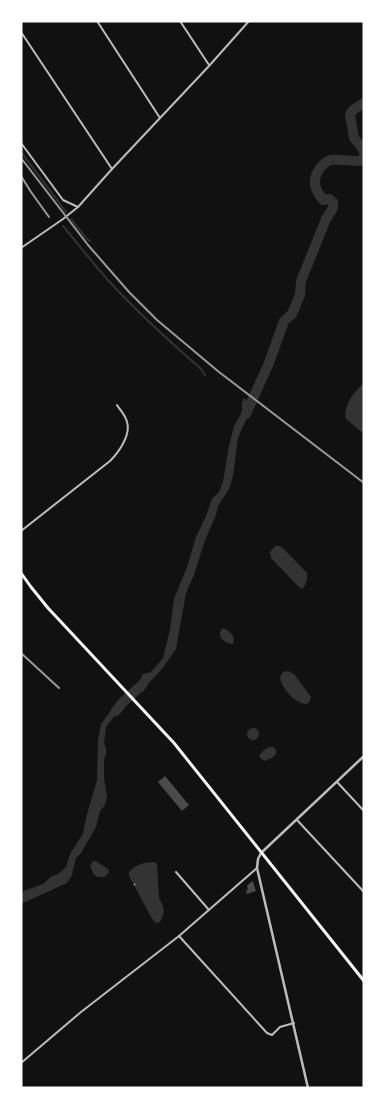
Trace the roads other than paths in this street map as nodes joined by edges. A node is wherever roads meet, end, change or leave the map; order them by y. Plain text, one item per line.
1 (97, 21) edge
2 (180, 21) edge
3 (249, 21) edge
4 (21, 32) edge
5 (209, 66) junction
6 (160, 118) junction
7 (21, 144) edge
8 (112, 169) junction
9 (78, 207) junction
10 (21, 248) edge
11 (117, 405) dead end
12 (21, 531) edge
13 (21, 573) edge
14 (364, 756) edge
15 (337, 782) junction
16 (364, 811) edge
17 (297, 820) junction
18 (261, 853) junction
19 (258, 868) junction
20 (176, 872) dead end
21 (364, 892) edge
22 (209, 911) junction
23 (179, 936) junction
24 (364, 981) edge
25 (294, 1023) junction
26 (21, 1063) edge
27 (308, 1088) edge

1 - 6 street
2 - 5 street
3 - 5 street
4 - 8 street
5 - 6 street
6 - 8 street
7 - 9 street
8 - 9 street
9 - 10 street
11 - 12 street
13 - 18 main road
14 - 15 street
15 - 16 street
15 - 17 street
17 - 18 street
17 - 21 street
18 - 19 street
18 - 24 main road
19 - 22 street
19 - 25 street
20 - 22 street
22 - 23 street
23 - 25 street
23 - 26 street
25 - 27 street

